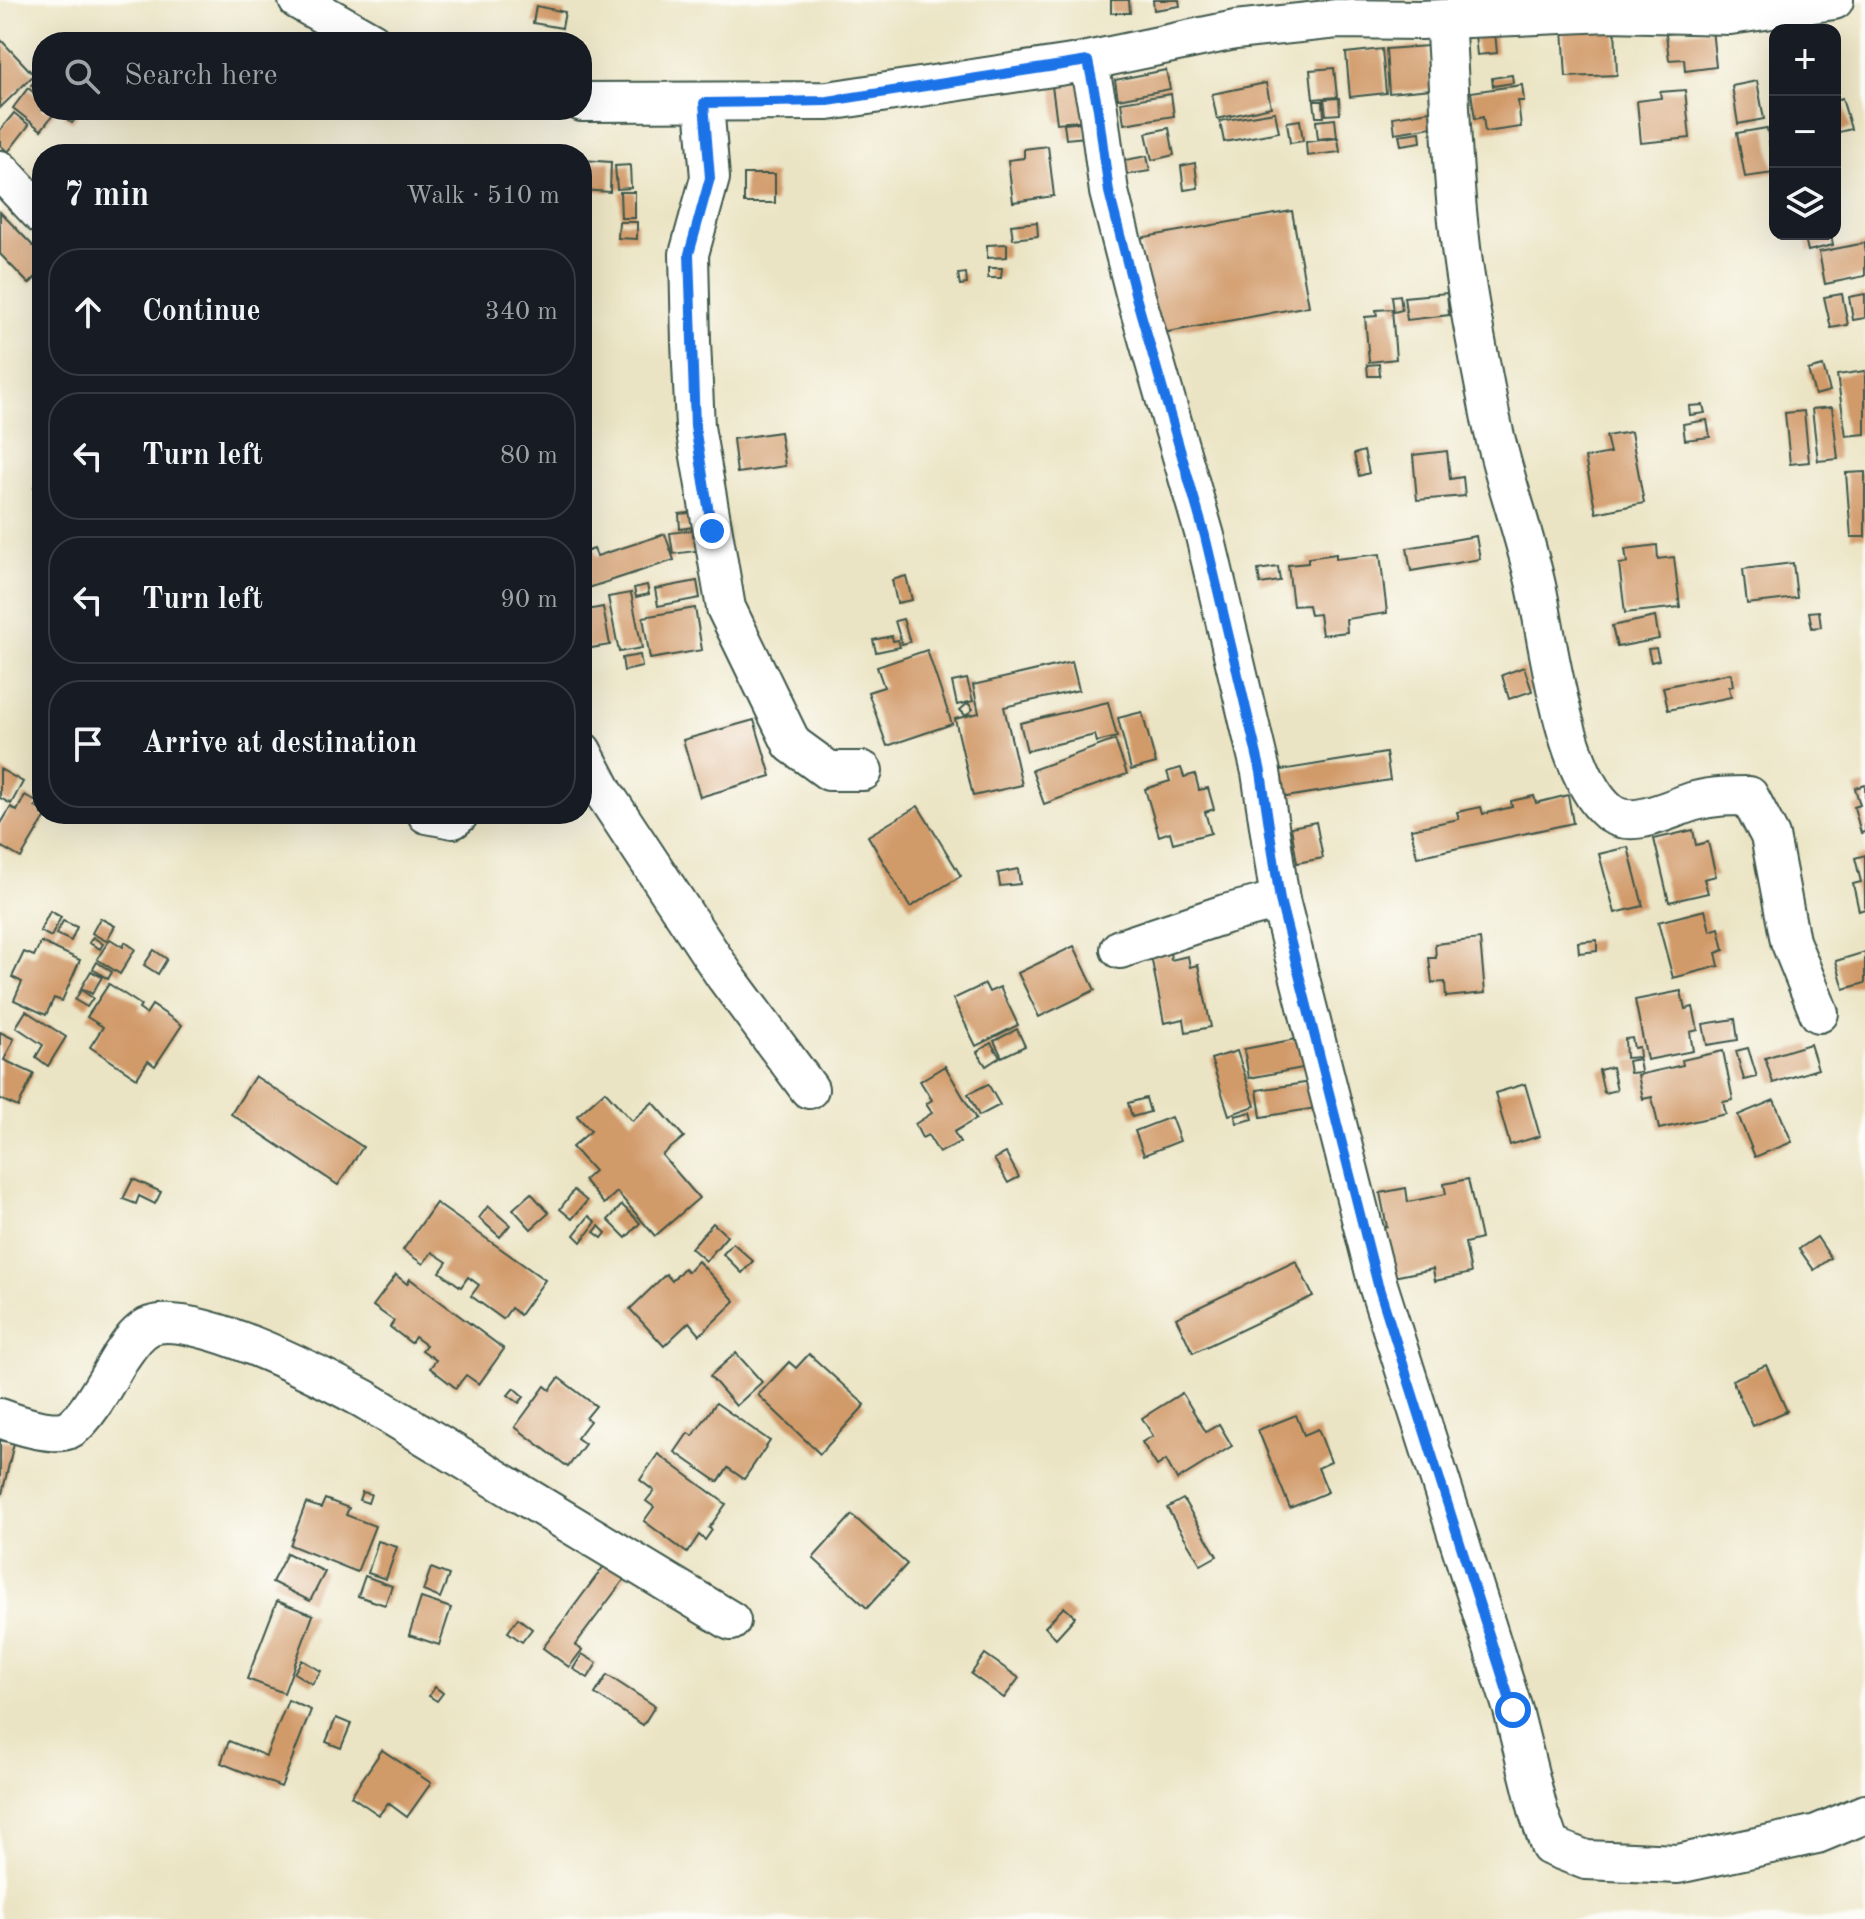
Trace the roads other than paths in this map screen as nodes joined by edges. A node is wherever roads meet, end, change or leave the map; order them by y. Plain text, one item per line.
1 (298, 0) edge
2 (1834, 0) edge
3 (1352, 10) edge
4 (1445, 19) junction
5 (354, 32) edge
6 (1088, 61) junction
7 (592, 102) edge
8 (704, 103) junction
9 (0, 170) edge
10 (32, 204) edge
11 (592, 770) edge
12 (863, 771) dead end
13 (1280, 900) junction
14 (1120, 949) dead end
15 (1819, 1013) dead end
16 (809, 1089) dead end
17 (0, 1418) edge
18 (731, 1621) dead end
19 (1865, 1814) edge

1 - 5 street
2 - 4 street
3 - 4 street
3 - 6 street
4 - 15 street
6 - 8 street
6 - 13 street
7 - 8 street
8 - 12 street
9 - 10 street
11 - 16 street
13 - 14 street
13 - 19 street
17 - 18 street

